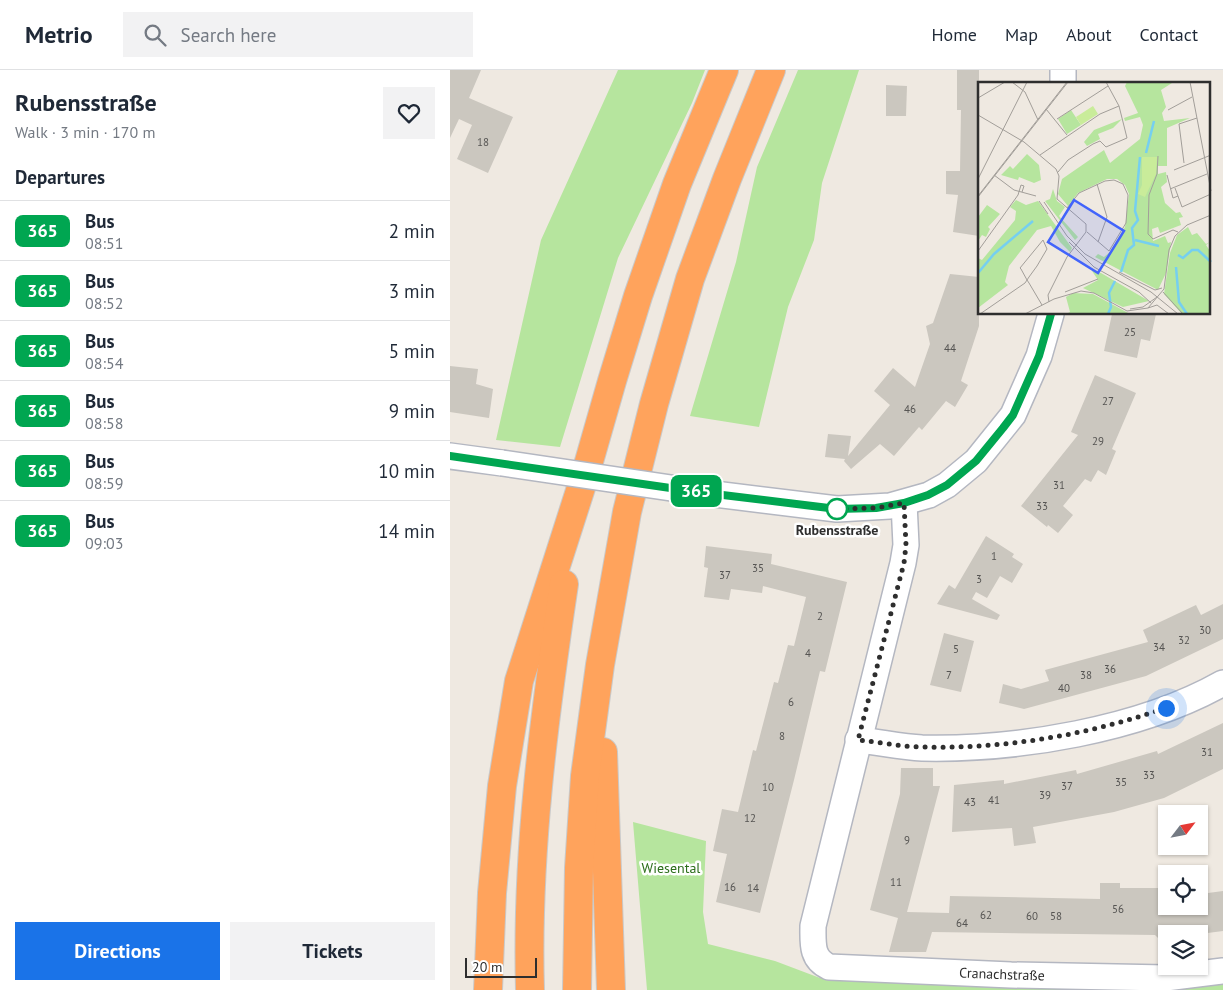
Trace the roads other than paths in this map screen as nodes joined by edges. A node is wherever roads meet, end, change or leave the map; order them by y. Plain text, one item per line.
1 (724, 70) edge
2 (771, 70) edge
3 (1051, 315) edge
4 (450, 456) edge
5 (586, 472) junction
6 (904, 503) junction
7 (600, 665) junction
8 (1223, 682) edge
9 (858, 740) junction
10 (1223, 971) edge
11 (488, 990) edge
12 (530, 990) edge
13 (577, 990) edge
14 (611, 990) edge

1 - 5 highway
2 - 7 highway
3 - 6 street
4 - 6 street, bridge
5 - 11 highway
5 - 12 highway
6 - 9 street
7 - 13 highway
7 - 14 highway
8 - 9 street
9 - 10 street, Cranachstraße

